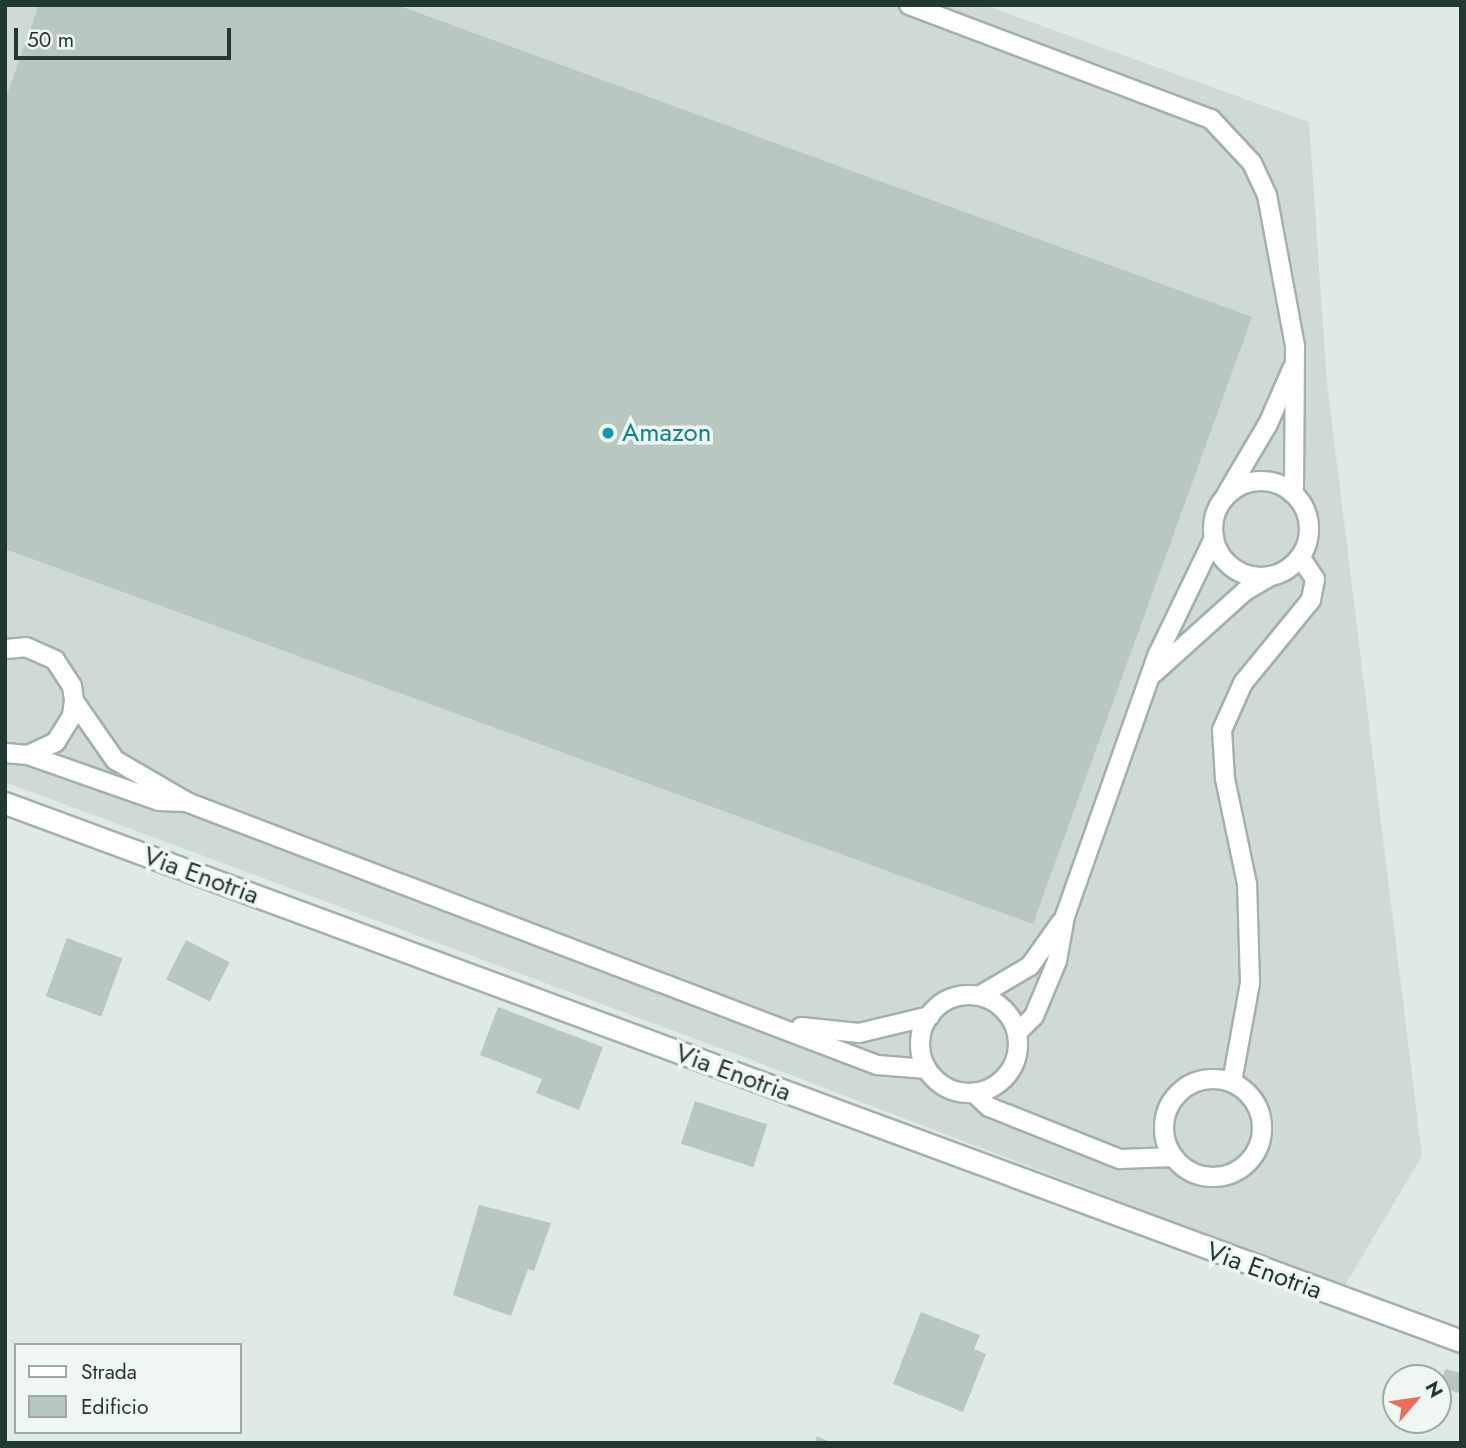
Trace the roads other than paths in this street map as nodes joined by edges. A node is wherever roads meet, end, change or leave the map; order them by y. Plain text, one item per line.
1 (909, 5) edge
2 (1294, 366) junction
3 (1294, 494) junction
4 (1226, 496) junction
5 (1214, 538) junction
6 (1300, 556) junction
7 (1271, 576) junction
8 (5, 649) edge
9 (1154, 673) junction
10 (74, 701) junction
11 (5, 753) edge
12 (28, 755) junction
13 (5, 803) edge
14 (189, 803) junction
15 (1065, 916) junction
16 (979, 996) junction
17 (930, 1016) junction
18 (773, 1022) junction
19 (1017, 1033) junction
20 (927, 1069) junction
21 (1232, 1082) junction
22 (974, 1093) junction
23 (1174, 1157) junction
24 (1461, 1341) edge

1 - 2 lane
2 - 3 lane
2 - 4 lane
3 - 4 lane
3 - 6 lane
4 - 5 lane
5 - 7 lane
5 - 9 lane
6 - 7 lane
6 - 21 lane
7 - 9 lane
8 - 10 lane
9 - 15 lane
10 - 12 lane
10 - 14 lane
11 - 12 lane
12 - 14 lane
13 - 24 street, Via Enotria
14 - 18 lane
15 - 16 lane
15 - 19 lane
16 - 17 lane
16 - 19 lane
17 - 18 lane
17 - 20 lane
18 - 20 lane
19 - 22 lane
20 - 22 lane
21 - 23 lane
21 - 23 lane
22 - 23 lane

